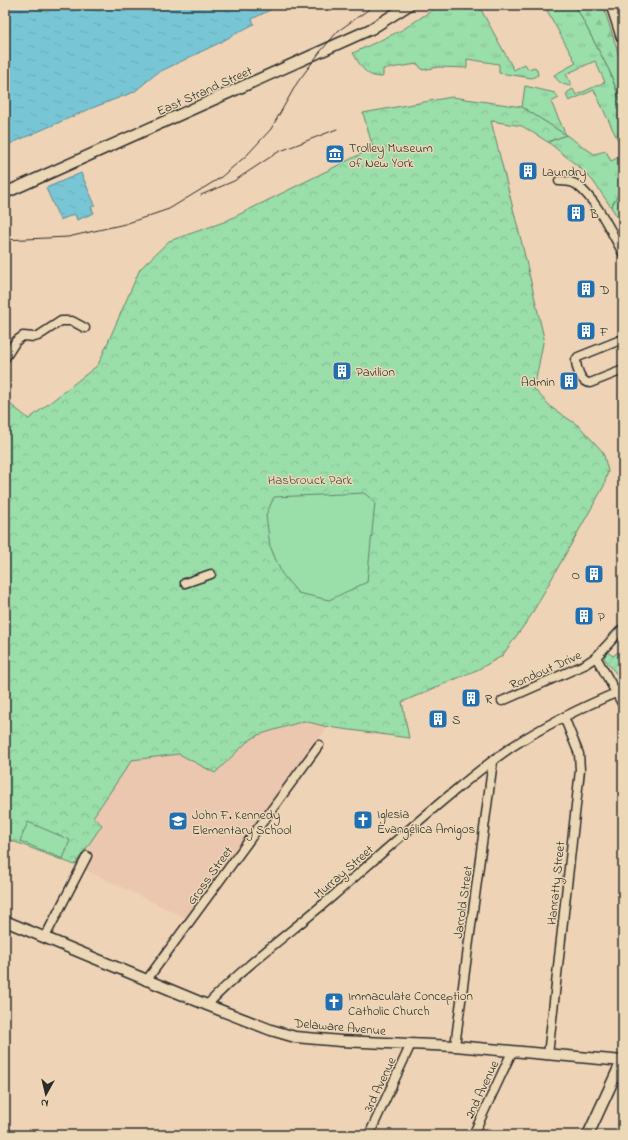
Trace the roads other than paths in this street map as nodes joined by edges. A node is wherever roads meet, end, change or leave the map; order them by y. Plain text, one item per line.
1 (409, 5) edge
2 (613, 5) edge
3 (623, 36) edge
4 (559, 181) dead end
5 (5, 193) edge
6 (623, 253) edge
7 (85, 328) dead end
8 (623, 339) edge
9 (5, 358) edge
10 (623, 370) edge
11 (212, 574) dead end
12 (185, 583) dead end
13 (623, 628) edge
14 (596, 657) junction
15 (620, 691) edge
16 (502, 701) dead end
17 (623, 705) edge
18 (564, 717) junction
19 (319, 745) dead end
20 (493, 761) junction
21 (87, 856) dead end
22 (5, 921) edge
23 (45, 937) junction
24 (146, 981) junction
25 (207, 1006) junction
26 (411, 1044) junction
27 (455, 1046) junction
28 (512, 1052) junction
29 (548, 1055) junction
30 (623, 1061) edge
31 (369, 1135) edge
32 (473, 1135) edge
33 (588, 1135) edge

1 - 5 street, East Strand Street
2 - 3 main road
4 - 6 street
7 - 9 street
8 - 10 street
11 - 12 street
13 - 14 street, Rondout Drive
14 - 15 street, Rondout Drive
14 - 16 street, Rondout Drive
15 - 17 street, Rondout Drive
15 - 18 street, Murray Street
18 - 20 street, Murray Street
18 - 29 street, Hanratty Street
19 - 24 street, Gross Street
20 - 25 street, Murray Street
20 - 27 street, Jarrold Street
21 - 23 street
22 - 23 street, Delaware Avenue
23 - 24 street, Delaware Avenue
24 - 25 street, Delaware Avenue
25 - 26 street, Delaware Avenue
26 - 27 street, Delaware Avenue
26 - 31 street, 3rd Avenue
27 - 28 street, Delaware Avenue
28 - 29 street, Delaware Avenue
28 - 32 street, 2nd Avenue
29 - 30 street, Delaware Avenue
30 - 33 street

